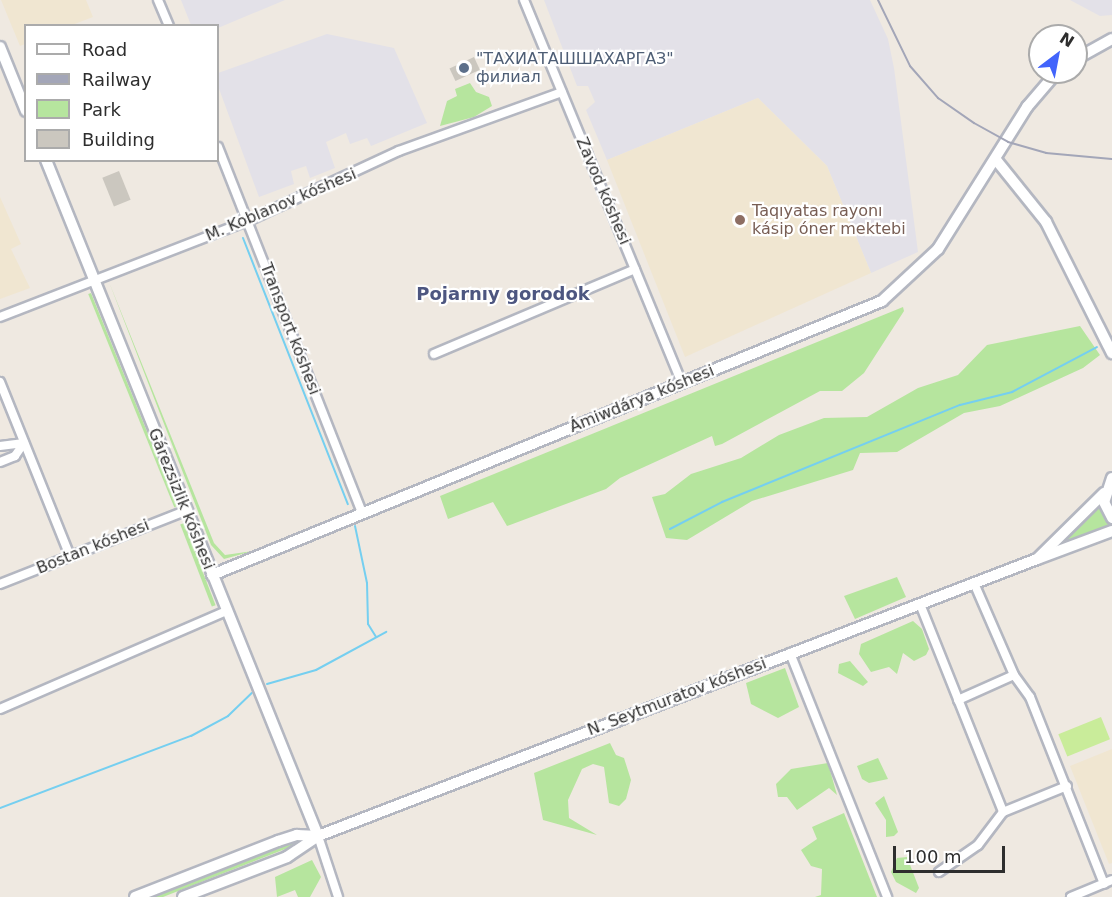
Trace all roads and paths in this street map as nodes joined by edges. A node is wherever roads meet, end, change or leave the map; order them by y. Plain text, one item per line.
1 (158, 0) edge
2 (524, 0) edge
3 (168, 24) edge
4 (1112, 39) edge
5 (0, 47) edge
6 (1088, 52) edge
7 (1047, 84) edge
8 (562, 92) junction
9 (24, 106) edge
10 (219, 149) edge
11 (997, 160) junction
12 (46, 162) edge
13 (248, 221) junction
14 (635, 269) junction
15 (94, 280) junction
16 (0, 317) edge
17 (1112, 353) edge
18 (434, 354) dead end
19 (0, 382) edge
20 (682, 382) junction
21 (24, 443) junction
22 (0, 446) edge
23 (0, 462) edge
24 (1112, 478) edge
25 (1104, 493) junction
26 (185, 511) junction
27 (362, 512) junction
28 (1112, 518) edge
29 (1112, 531) edge
30 (70, 556) junction
31 (1037, 560) junction
32 (212, 575) junction
33 (974, 583) junction
34 (0, 584) edge
35 (920, 604) junction
36 (227, 611) junction
37 (790, 654) junction
38 (1014, 675) junction
39 (958, 700) junction
40 (0, 709) edge
41 (1067, 786) junction
42 (1003, 812) junction
43 (318, 836) junction
44 (939, 872) dead end
45 (1109, 883) edge
46 (135, 897) edge
47 (183, 897) edge
48 (338, 897) edge
49 (887, 897) edge
50 (1071, 897) edge

1 - 3 street
2 - 8 street, Zavod kóshesi
4 - 6 street
5 - 9 street
7 - 11 street, Ámiwdárya kóshesi
8 - 13 street, M. Koblanov kóshesi
8 - 14 street, Zavod kóshesi
10 - 13 street, Transport kóshesi
11 - 17 street
11 - 20 street, Ámiwdárya kóshesi
12 - 15 street, Gárezsizlik kóshesi
13 - 15 street, M. Koblanov kóshesi
13 - 27 street, Transport kóshesi
14 - 18 street
14 - 20 street, Zavod kóshesi
15 - 16 street, M. Koblanov kóshesi
15 - 26 street, Gárezsizlik kóshesi
19 - 21 street
20 - 27 street, Ámiwdárya kóshesi
21 - 22 street
21 - 23 street
21 - 30 street
24 - 25 street
25 - 28 street
25 - 31 street
26 - 30 street, Bostan kóshesi
26 - 32 street, Gárezsizlik kóshesi
27 - 32 street, Ámiwdárya kóshesi
29 - 31 street, N. Seytmuratov kóshesi
30 - 34 street, Bostan kóshesi
31 - 33 street, N. Seytmuratov kóshesi
32 - 36 street, Gárezsizlik kóshesi
33 - 35 street, N. Seytmuratov kóshesi
33 - 38 street
35 - 37 street, N. Seytmuratov kóshesi
35 - 39 street
36 - 40 street
36 - 43 street, Gárezsizlik kóshesi
37 - 43 street, N. Seytmuratov kóshesi
37 - 49 street
38 - 39 street
38 - 41 street
39 - 42 street
41 - 42 street
41 - 45 street
42 - 44 street
43 - 46 street
43 - 47 street
43 - 48 street
45 - 50 street

